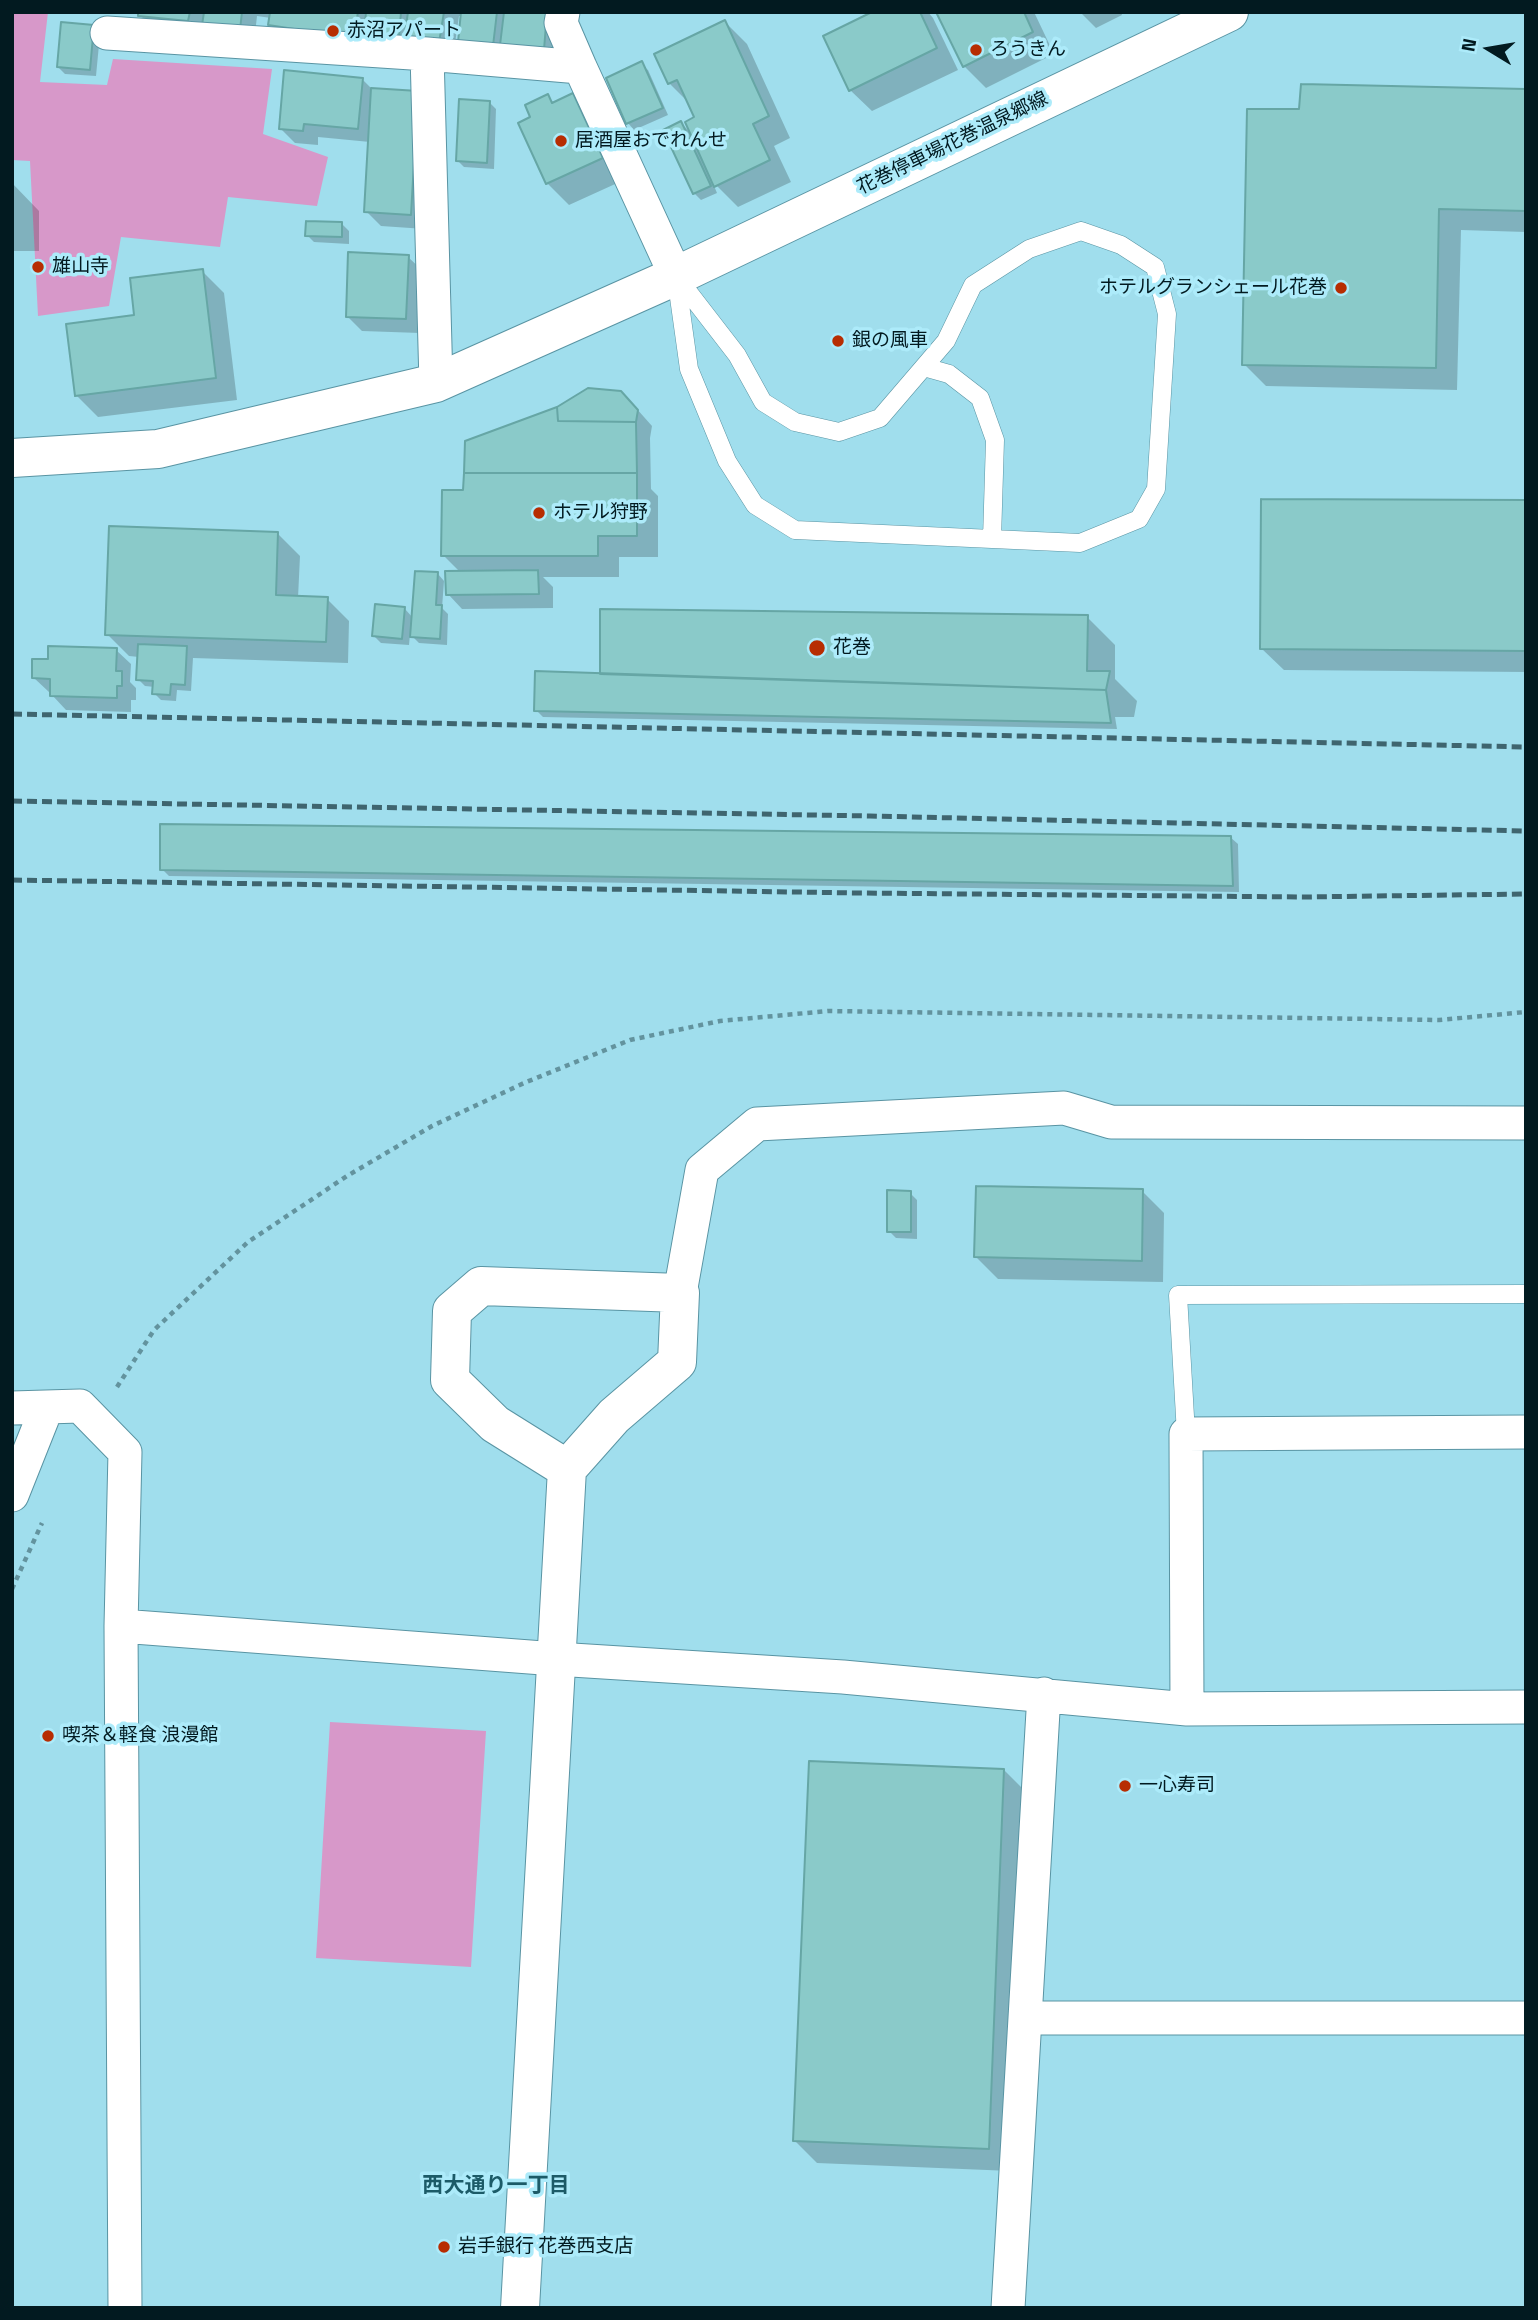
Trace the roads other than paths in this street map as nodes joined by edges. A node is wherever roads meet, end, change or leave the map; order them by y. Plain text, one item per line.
1 (563, 12) edge
2 (1229, 12) edge
3 (107, 33) dead end
4 (427, 54) junction
5 (580, 67) junction
6 (676, 276) junction
7 (924, 367) junction
8 (436, 383) junction
9 (12, 458) edge
10 (992, 539) junction
11 (1526, 1123) edge
12 (680, 1293) junction
13 (1526, 1294) edge
14 (47, 1407) junction
15 (12, 1408) edge
16 (1526, 1433) edge
17 (1186, 1434) junction
18 (567, 1469) junction
19 (12, 1495) edge
20 (121, 1626) junction
21 (556, 1659) junction
22 (1044, 1694) junction
23 (1526, 1707) edge
24 (1187, 1709) junction
25 (1025, 2018) junction
26 (1526, 2018) edge
27 (125, 2308) edge
28 (520, 2308) edge
29 (1008, 2308) edge

1 - 5 street
2 - 6 street, 花巻停車場花巻温泉郷線
3 - 4 street
4 - 5 street
4 - 8 street
5 - 6 street
6 - 7 lane
6 - 8 street, 花巻停車場花巻温泉郷線
6 - 10 lane
7 - 10 lane
7 - 10 lane
8 - 9 street, 花巻停車場花巻温泉郷線
11 - 12 street
12 - 18 street
12 - 18 street
13 - 17 lane
14 - 15 street
14 - 19 street
14 - 20 street
16 - 17 street
17 - 24 street
18 - 21 street
20 - 21 street
20 - 27 street
21 - 22 street
21 - 28 street
22 - 24 street
22 - 25 street
23 - 24 street
25 - 26 street
25 - 29 street

